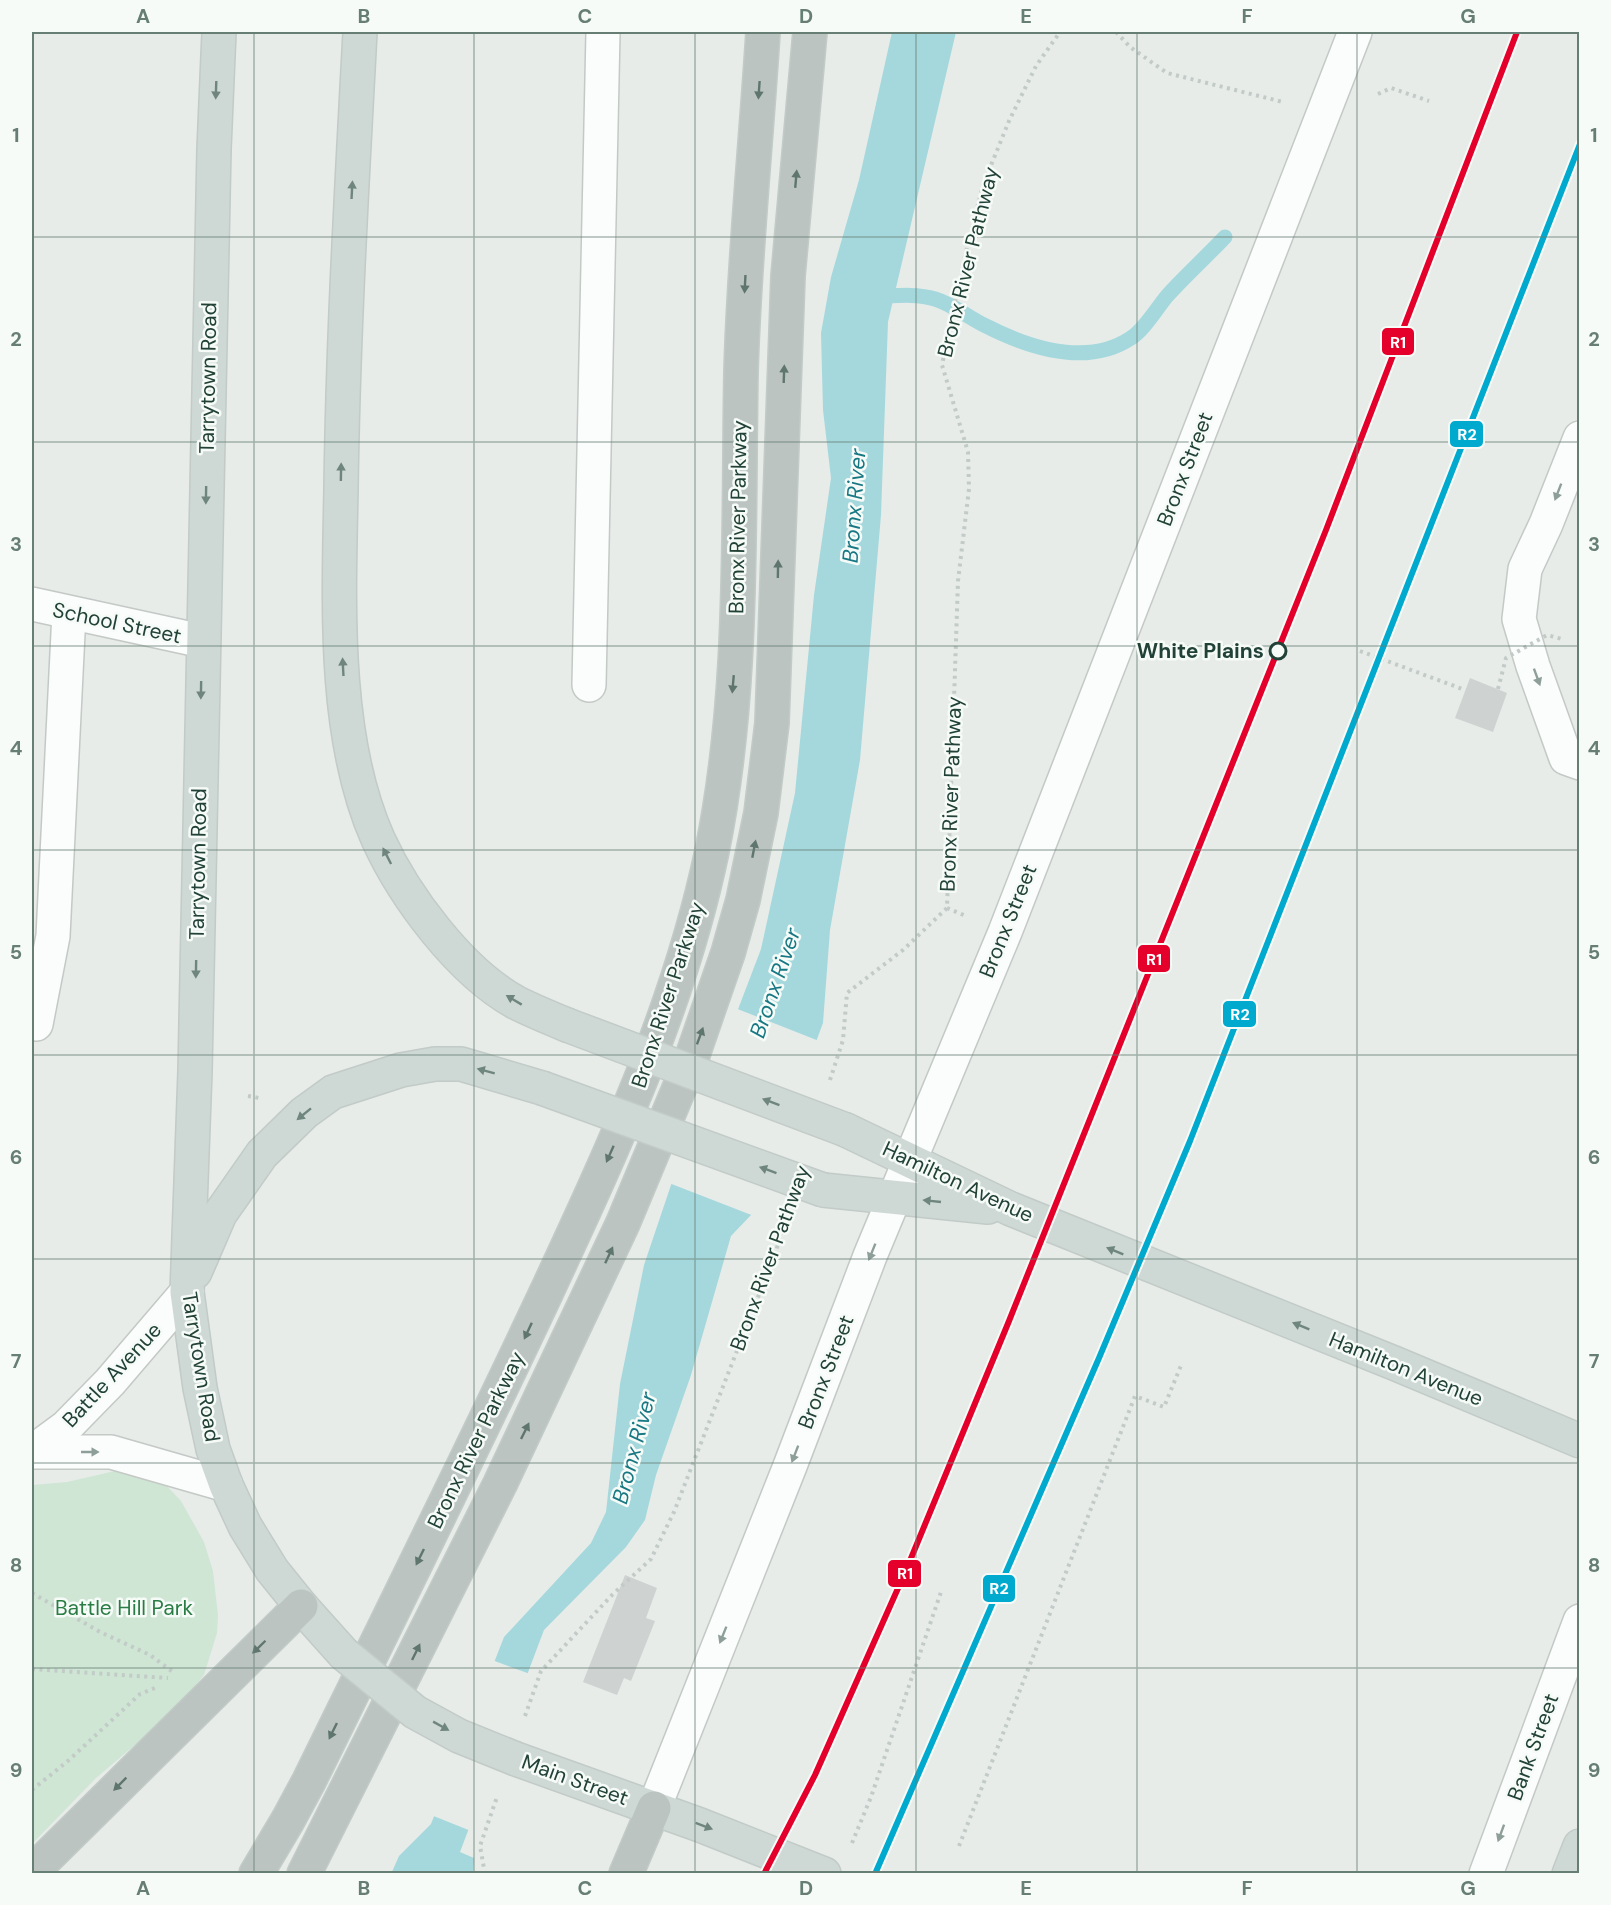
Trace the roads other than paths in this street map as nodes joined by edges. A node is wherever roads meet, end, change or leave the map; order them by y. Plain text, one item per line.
1 (219, 32) edge
2 (360, 32) edge
3 (603, 32) edge
4 (763, 32) edge
5 (810, 32) edge
6 (1355, 32) edge
7 (1580, 438) edge
8 (32, 604) edge
9 (69, 613) junction
10 (202, 641) junction
11 (589, 684) dead end
12 (1573, 760) edge
13 (42, 934) edge
14 (32, 1023) edge
15 (909, 1160) junction
16 (894, 1197) junction
17 (1011, 1209) junction
18 (187, 1292) junction
19 (1580, 1441) edge
20 (226, 1485) junction
21 (301, 1606) junction
22 (1580, 1621) edge
23 (344, 1654) joint
24 (654, 1808) junction
25 (1580, 1846) edge
26 (32, 1872) edge
27 (256, 1874) edge
28 (304, 1874) edge
29 (626, 1874) edge
30 (824, 1874) edge
31 (1486, 1874) edge
32 (1569, 1874) edge

1 -> 10 main road, Tarrytown Road
15 -> 2 main road, Hamilton Avenue, bridge
3 - 11 street
4 -> 27 highway, Bronx River Parkway
28 -> 5 highway, Bronx River Parkway
6 - 15 street, Bronx Street
7 -> 12 street
8 - 9 street, School Street
9 - 10 street, School Street
9 - 13 street
10 -> 18 main road, Tarrytown Road
13 - 14 street
15 - 16 street, Bronx Street
15 - 17 main road, Hamilton Avenue
17 -> 16 main road
16 -> 18 main road, bridge
16 -> 24 street, Bronx Street
19 -> 17 main road, Hamilton Avenue
18 - 20 main road, Tarrytown Road
18 -> 20 street, Battle Avenue
20 - 21 main road, Tarrytown Road
21 - 23 main road, Tarrytown Road
21 -> 26 highway
22 -> 31 street, Bank Street
23 -> 24 main road, Main Street, bridge
24 - 29 highway
24 -> 30 main road, Main Street
25 - 32 main road

